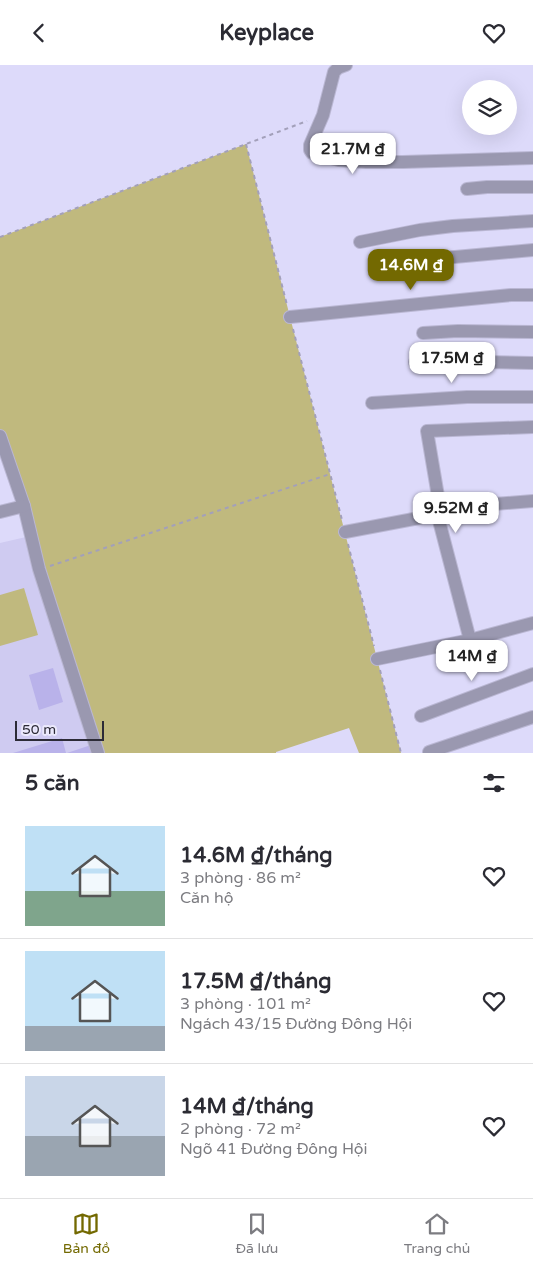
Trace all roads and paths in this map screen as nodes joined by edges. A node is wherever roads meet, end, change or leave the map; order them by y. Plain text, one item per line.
1 (346, 65) edge
2 (323, 115) junction
3 (246, 144) junction
4 (533, 158) edge
5 (533, 187) edge
6 (467, 189) dead end
7 (533, 221) edge
8 (0, 237) edge
9 (360, 242) dead end
10 (533, 250) edge
11 (399, 262) dead end
12 (533, 295) edge
13 (290, 317) junction
14 (533, 332) edge
15 (422, 333) dead end
16 (415, 362) dead end
17 (533, 363) edge
18 (533, 397) edge
19 (372, 403) dead end
20 (533, 427) edge
21 (0, 436) edge
22 (3, 455) edge
23 (330, 474) junction
24 (533, 501) edge
25 (24, 506) junction
26 (0, 512) edge
27 (436, 513) junction
28 (345, 532) junction
29 (39, 569) junction
30 (533, 623) edge
31 (470, 640) junction
32 (377, 659) junction
33 (533, 674) edge
34 (421, 716) dead end
35 (533, 717) edge
36 (429, 752) edge
37 (98, 753) edge
38 (401, 753) edge

1 - 2 street
2 - 3 path
2 - 4 street
3 - 8 path
3 - 13 path
5 - 6 street
7 - 9 street
10 - 11 street
12 - 13 street
13 - 23 path
14 - 15 street
16 - 17 street
18 - 19 street
20 - 27 street
21 - 22 street
22 - 25 street
23 - 28 path
23 - 29 path
24 - 27 street
25 - 26 street
25 - 29 street
27 - 28 street
27 - 31 street
28 - 32 path
29 - 37 street
30 - 31 street
31 - 32 street
32 - 38 path
33 - 34 street
35 - 36 street

